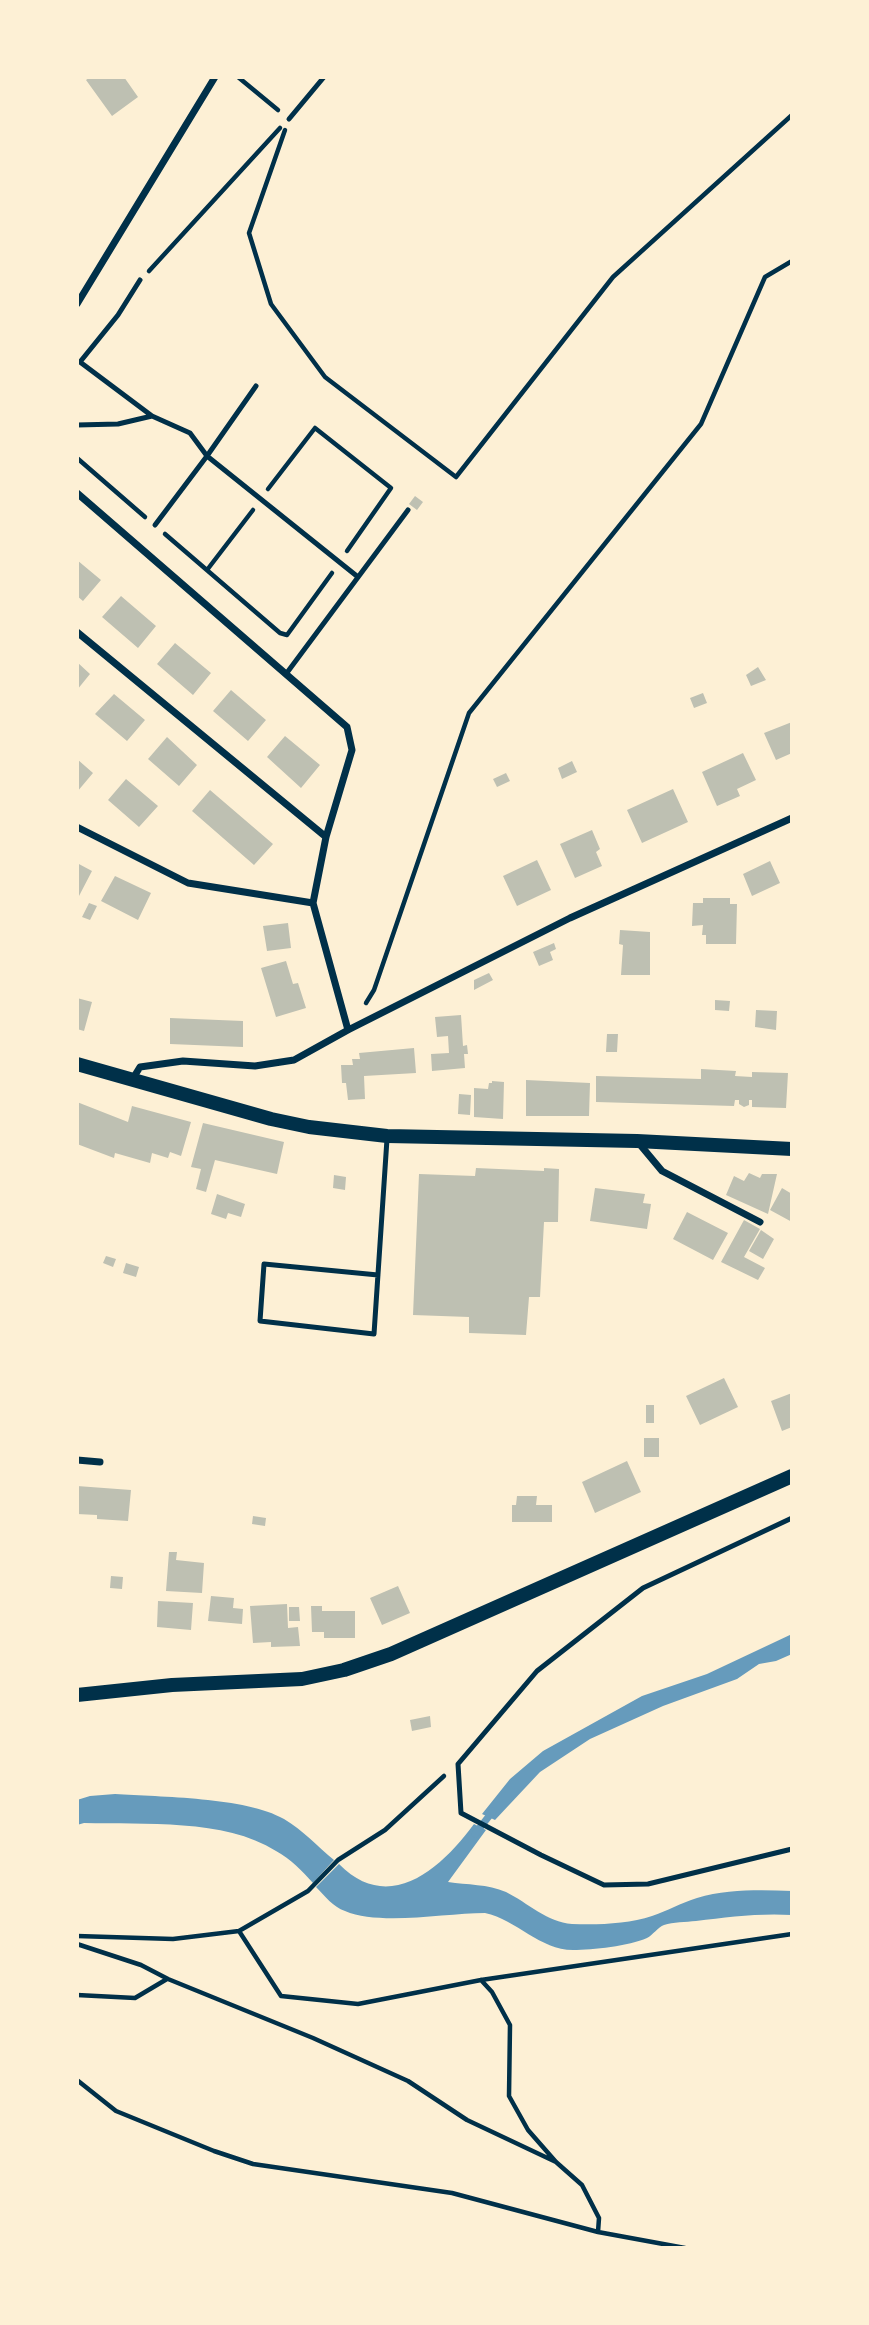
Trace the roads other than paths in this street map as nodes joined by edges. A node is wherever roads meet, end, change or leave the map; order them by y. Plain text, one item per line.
1 (215, 77) edge
2 (324, 77) edge
3 (289, 119) road end
4 (140, 280) road end
5 (77, 304) edge
6 (257, 386) dead end
7 (152, 416) junction
8 (77, 425) edge
9 (207, 456) junction
10 (77, 493) edge
11 (408, 510) dead end
12 (155, 526) road end
13 (358, 577) junction
14 (77, 632) edge
15 (286, 674) junction
16 (792, 818) edge
17 (77, 827) edge
18 (326, 837) junction
19 (313, 903) junction
20 (348, 1030) junction
21 (77, 1064) edge
22 (132, 1080) junction
23 (387, 1136) junction
24 (637, 1140) junction
25 (792, 1149) edge
26 (760, 1222) dead end
27 (378, 1275) junction
28 (77, 1460) edge
29 (100, 1462) dead end
30 (792, 1476) edge
31 (792, 1518) edge
32 (77, 1695) edge
33 (792, 1849) edge

1 - 5 street
2 - 3 lane
4 - 7 lane
6 - 9 lane
7 - 8 lane
7 - 9 lane
9 - 12 lane
9 - 13 lane
10 - 15 street
11 - 13 lane
13 - 15 lane
14 - 18 street
15 - 18 street
16 - 20 street
17 - 19 street
18 - 19 street
19 - 20 street
20 - 22 street
21 - 22 main road
22 - 23 main road
23 - 24 main road
23 - 27 lane
24 - 25 main road
24 - 26 street
27 - 27 lane
28 - 29 street
30 - 32 main road
31 - 33 lane

